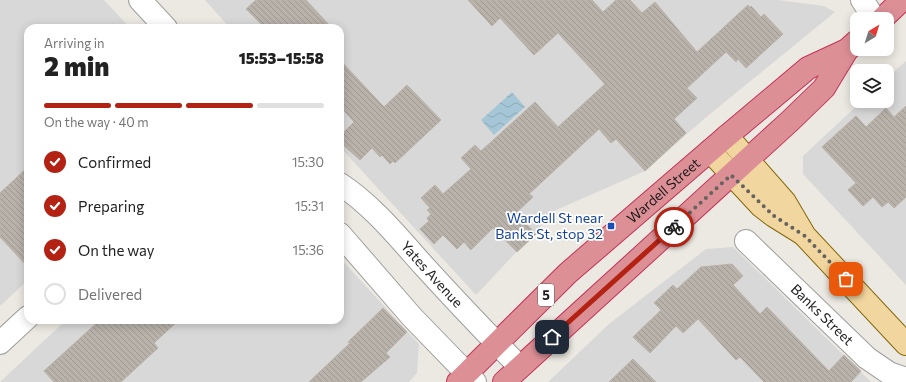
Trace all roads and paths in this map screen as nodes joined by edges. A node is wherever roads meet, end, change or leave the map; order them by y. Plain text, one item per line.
1 (140, 0) edge
2 (862, 0) edge
3 (902, 0) edge
4 (870, 12) edge
5 (889, 12) edge
6 (162, 24) edge
7 (850, 46) edge
8 (850, 48) edge
9 (727, 136) junction
10 (710, 151) junction
11 (748, 159) junction
12 (731, 175) junction
13 (344, 187) edge
14 (805, 236) junction
15 (344, 239) edge
16 (746, 241) dead end
17 (24, 321) edge
18 (0, 343) edge
19 (496, 343) junction
20 (906, 344) edge
21 (520, 367) junction
22 (466, 379) edge
23 (906, 379) edge
24 (504, 382) edge

1 - 6 street
2 - 4 street
3 - 5 highway
7 - 9 highway, Wardell Street / 5
8 - 11 highway, Wardell Street / 5
9 - 10 highway, Wardell Street / 5
9 - 11 main road
10 - 12 main road
10 - 19 highway, Wardell Street / 5
11 - 12 highway, Wardell Street / 5
11 - 14 main road
12 - 14 main road
12 - 21 highway, Wardell Street / 5
13 - 19 street, Yates Avenue
14 - 20 main road
15 - 22 street
16 - 23 street, Banks Street
17 - 18 street
19 - 21 street, Yates Avenue
19 - 22 highway, Wardell Street / 5
21 - 24 highway, Wardell Street / 5

